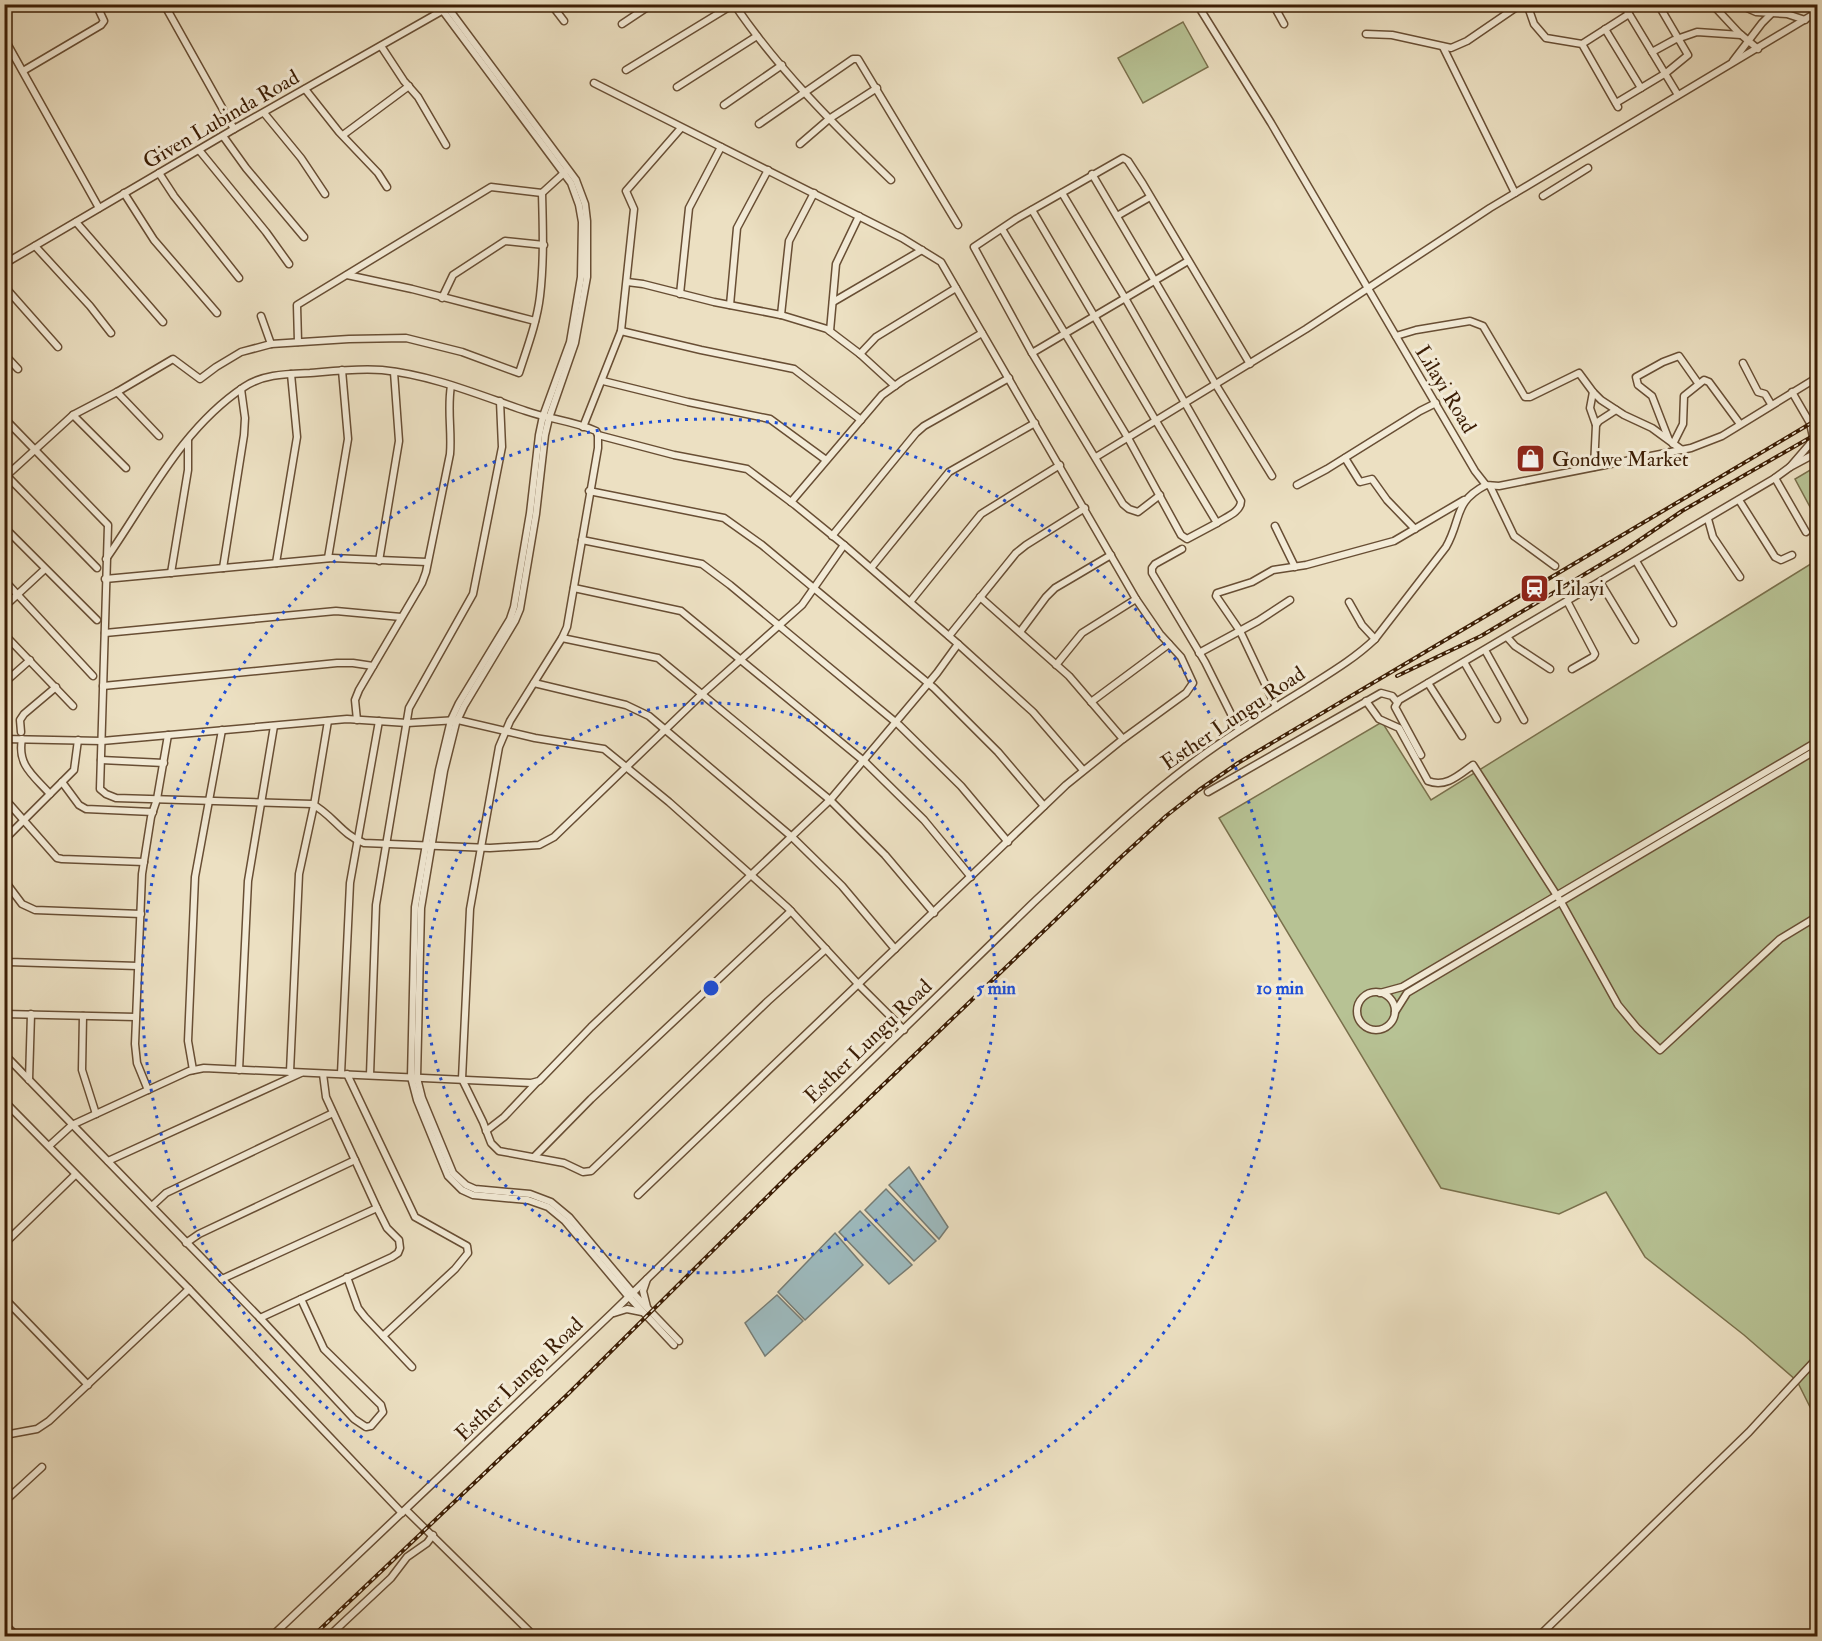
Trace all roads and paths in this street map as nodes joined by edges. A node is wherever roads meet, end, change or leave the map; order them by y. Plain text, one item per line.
1 (96, 4) edge
2 (164, 4) edge
3 (551, 4) edge
4 (652, 4) edge
5 (1197, 4) edge
6 (1273, 4) edge
7 (1521, 4) edge
8 (1527, 4) edge
9 (1623, 4) edge
10 (1658, 4) edge
11 (1712, 4) edge
12 (1738, 4) edge
13 (1781, 4) edge
14 (1809, 4) edge
15 (449, 8) edge
16 (1773, 12) junction
17 (1629, 14) junction
18 (1805, 20) junction
19 (564, 21) dead end
20 (622, 24) dead end
21 (1284, 24) dead end
22 (1605, 29) junction
23 (1366, 34) dead end
24 (1741, 35) junction
25 (757, 36) junction
26 (4, 38) edge
27 (1679, 38) junction
28 (1748, 40) junction
29 (1582, 44) junction
30 (381, 46) junction
31 (1443, 47) junction
32 (1758, 49) junction
33 (1652, 52) junction
34 (1730, 64) junction
35 (782, 65) junction
36 (626, 70) dead end
37 (23, 71) junction
38 (1666, 73) junction
39 (594, 82) dead end
40 (409, 86) junction
41 (677, 87) dead end
42 (877, 88) junction
43 (1641, 88) junction
44 (305, 89) junction
45 (805, 92) junction
46 (1678, 95) junction
47 (723, 105) dead end
48 (264, 112) junction
49 (829, 119) junction
50 (759, 124) dead end
51 (681, 128) junction
52 (234, 129) junction
53 (342, 135) junction
54 (223, 136) junction
55 (800, 144) dead end
56 (446, 145) dead end
57 (721, 147) junction
58 (199, 150) junction
59 (1588, 168) dead end
60 (768, 170) junction
61 (566, 171) junction
62 (159, 173) junction
63 (1092, 174) junction
64 (891, 180) dead end
65 (387, 187) dead end
66 (124, 193) junction
67 (542, 193) junction
68 (814, 193) junction
69 (1062, 193) junction
70 (325, 194) dead end
71 (1515, 194) junction
72 (1543, 196) dead end
73 (1150, 197) junction
74 (99, 208) junction
75 (1032, 210) junction
76 (859, 216) junction
77 (1117, 216) junction
78 (76, 222) junction
79 (958, 225) dead end
80 (1002, 229) junction
81 (304, 237) dead end
82 (544, 245) junction
83 (35, 246) junction
84 (922, 250) junction
85 (1188, 261) junction
86 (4, 264) edge
87 (288, 264) dead end
88 (347, 275) junction
89 (239, 278) dead end
90 (1155, 279) junction
91 (627, 282) junction
92 (4, 286) edge
93 (956, 288) junction
94 (1368, 289) junction
95 (680, 294) junction
96 (442, 298) junction
97 (1125, 298) junction
98 (833, 302) junction
99 (730, 305) junction
100 (217, 313) dead end
101 (781, 315) junction
102 (261, 316) dead end
103 (1095, 316) junction
104 (535, 321) junction
105 (163, 322) dead end
106 (621, 331) junction
107 (830, 332) junction
108 (111, 333) dead end
109 (982, 333) junction
110 (1064, 334) junction
111 (1396, 336) junction
112 (298, 342) junction
113 (271, 344) junction
114 (58, 347) dead end
115 (1032, 353) junction
116 (4, 354) edge
117 (860, 354) junction
118 (1743, 363) dead end
119 (1250, 364) junction
120 (18, 369) dead end
121 (342, 370) junction
122 (394, 372) junction
123 (291, 374) junction
124 (1818, 377) edge
125 (1009, 378) junction
126 (603, 381) junction
127 (1698, 383) junction
128 (1216, 385) junction
129 (451, 386) junction
130 (895, 386) junction
131 (241, 389) junction
132 (117, 392) junction
133 (1792, 392) junction
134 (1593, 393) junction
135 (500, 401) junction
136 (1185, 403) junction
137 (1436, 403) junction
138 (1771, 405) junction
139 (1616, 410) junction
140 (74, 415) junction
141 (4, 417) edge
142 (546, 417) junction
143 (861, 420) junction
144 (1155, 421) junction
145 (1035, 423) junction
146 (1740, 424) junction
147 (1596, 425) junction
148 (584, 427) junction
149 (598, 435) junction
150 (159, 436) dead end
151 (1815, 437) edge
152 (1128, 438) junction
153 (188, 439) junction
154 (1671, 442) junction
155 (35, 449) junction
156 (1682, 450) junction
157 (1818, 452) edge
158 (1095, 457) junction
159 (1345, 458) junction
160 (826, 460) junction
161 (1060, 465) junction
162 (1594, 467) junction
163 (1790, 467) junction
164 (126, 468) dead end
165 (1272, 476) dead end
166 (6, 477) edge
167 (1775, 477) junction
168 (1297, 485) dead end
169 (1488, 485) junction
170 (589, 490) junction
171 (1160, 495) junction
172 (1465, 499) junction
173 (1739, 500) junction
174 (791, 502) junction
175 (1085, 508) junction
176 (1708, 519) junction
177 (1217, 523) junction
178 (1275, 526) dead end
179 (4, 527) edge
180 (1415, 529) junction
181 (1806, 532) dead end
182 (832, 536) junction
183 (582, 540) junction
184 (844, 545) junction
185 (1182, 549) dead end
186 (1111, 555) junction
187 (1792, 555) dead end
188 (327, 558) junction
189 (106, 559) junction
190 (379, 561) junction
191 (1636, 561) junction
192 (427, 562) junction
193 (276, 563) junction
194 (1556, 566) dead end
195 (1295, 567) junction
196 (97, 568) dead end
197 (223, 568) junction
198 (871, 568) junction
199 (45, 569) junction
200 (171, 573) junction
201 (1740, 578) dead end
202 (105, 579) junction
203 (4, 580) edge
204 (1600, 582) junction
205 (574, 588) junction
206 (815, 589) junction
207 (19, 595) junction
208 (980, 597) junction
209 (1136, 599) junction
210 (1290, 600) dead end
211 (1567, 601) junction
212 (910, 602) junction
213 (1349, 602) dead end
214 (4, 607) edge
215 (401, 617) junction
216 (97, 620) dead end
217 (1673, 623) dead end
218 (779, 625) junction
219 (1240, 631) junction
220 (1020, 632) junction
221 (105, 633) junction
222 (4, 634) edge
223 (949, 636) junction
224 (1507, 636) junction
225 (562, 638) junction
226 (1375, 639) junction
227 (1635, 640) dead end
228 (958, 644) junction
229 (1169, 644) junction
230 (1485, 650) junction
231 (1199, 653) junction
232 (741, 659) junction
233 (30, 660) junction
234 (1464, 662) junction
235 (1056, 665) junction
236 (373, 666) junction
237 (1550, 669) dead end
238 (1572, 669) dead end
239 (93, 676) dead end
240 (4, 683) edge
241 (534, 683) junction
242 (928, 683) junction
243 (1428, 683) junction
244 (103, 686) junction
245 (56, 687) junction
246 (702, 694) junction
247 (1366, 701) junction
248 (1091, 702) junction
249 (1397, 702) junction
250 (73, 706) dead end
251 (1276, 707) junction
252 (1497, 719) dead end
253 (357, 720) junction
254 (454, 720) junction
255 (1524, 720) dead end
256 (328, 721) junction
257 (379, 722) junction
258 (896, 722) junction
259 (407, 723) junction
260 (274, 726) junction
261 (222, 730) junction
262 (506, 730) junction
263 (1239, 730) junction
264 (666, 731) junction
265 (21, 735) junction
266 (168, 735) junction
267 (1462, 736) dead end
268 (4, 738) edge
269 (1123, 739) junction
270 (78, 740) junction
271 (102, 741) junction
272 (1818, 741) edge
273 (1815, 751) edge
274 (1422, 755) dead end
275 (101, 760) junction
276 (864, 761) junction
277 (164, 763) junction
278 (628, 768) junction
279 (1083, 770) junction
280 (62, 782) junction
281 (1208, 792) dead end
282 (50, 794) junction
283 (4, 798) edge
284 (158, 799) junction
285 (830, 800) junction
286 (208, 801) junction
287 (262, 802) junction
288 (314, 805) junction
289 (1044, 806) junction
290 (153, 812) junction
291 (25, 819) junction
292 (792, 837) junction
293 (4, 840) edge
294 (357, 841) junction
295 (1008, 842) junction
296 (386, 844) junction
297 (429, 846) junction
298 (480, 848) junction
299 (144, 862) junction
300 (752, 874) junction
301 (971, 877) junction
302 (4, 880) edge
303 (1559, 899) junction
304 (791, 911) junction
305 (934, 912) junction
306 (141, 914) junction
307 (1818, 916) edge
308 (826, 949) junction
309 (895, 949) junction
310 (4, 960) edge
311 (138, 966) junction
312 (858, 985) junction
313 (1380, 993) junction
314 (1395, 1012) junction
315 (4, 1014) edge
316 (31, 1014) junction
317 (83, 1016) junction
318 (136, 1017) junction
319 (904, 1030) junction
320 (4, 1054) edge
321 (193, 1070) junction
322 (239, 1070) junction
323 (290, 1071) junction
324 (303, 1072) junction
325 (323, 1074) junction
326 (344, 1074) junction
327 (370, 1075) junction
328 (414, 1078) junction
329 (462, 1079) junction
330 (29, 1080) junction
331 (537, 1082) junction
332 (148, 1090) junction
333 (4, 1101) edge
334 (333, 1113) junction
335 (96, 1114) junction
336 (72, 1125) junction
337 (486, 1131) junction
338 (49, 1146) junction
339 (534, 1157) junction
340 (355, 1160) junction
341 (108, 1161) junction
342 (75, 1175) junction
343 (638, 1195) dead end
344 (152, 1206) junction
345 (377, 1208) junction
346 (186, 1243) junction
347 (4, 1244) edge
348 (649, 1276) junction
349 (346, 1277) junction
350 (222, 1280) junction
351 (189, 1289) junction
352 (630, 1294) junction
353 (4, 1298) edge
354 (302, 1299) junction
355 (645, 1310) junction
356 (611, 1314) junction
357 (260, 1318) junction
358 (383, 1336) junction
359 (677, 1343) dead end
360 (1818, 1357) edge
361 (412, 1367) dead end
362 (88, 1385) junction
363 (5, 1437) edge
364 (42, 1467) dead end
365 (4, 1502) edge
366 (404, 1511) junction
367 (433, 1535) junction
368 (4, 1624) edge
369 (17, 1636) edge
370 (272, 1636) edge
371 (328, 1636) edge
372 (534, 1636) edge
373 (1539, 1636) edge

1 - 37 street
2 - 52 street
3 - 19 street
4 - 20 street
5 - 94 street, Lilayi Road
6 - 21 street
7 - 31 street
8 - 29 street
9 - 17 street
10 - 27 street
11 - 24 street
12 - 16 street
13 - 16 street
14 - 18 street
15 - 30 street, Given Lubinda Road
15 - 61 street
16 - 18 street
16 - 28 street
17 - 22 street
17 - 33 street
18 - 32 street
22 - 29 street
22 - 43 street
23 - 31 street
24 - 27 street
24 - 28 street
25 - 35 street
25 - 36 street
25 - 41 street
26 - 37 street
27 - 33 street
27 - 38 street
28 - 32 street
28 - 34 street
29 - 43 street
30 - 40 street
30 - 44 street, Given Lubinda Road
31 - 71 street
32 - 34 street
33 - 38 street
34 - 46 street
35 - 45 street
35 - 47 street
37 - 74 street
38 - 43 street
38 - 46 street
39 - 51 street
40 - 53 street
40 - 56 street
42 - 45 street
42 - 49 street
42 - 79 street
44 - 48 street, Given Lubinda Road
44 - 53 street
45 - 49 street
45 - 50 street
46 - 71 street
48 - 52 street, Given Lubinda Road
48 - 70 street
49 - 55 street
49 - 64 street
51 - 57 street
51 - 91 street
52 - 54 street, Given Lubinda Road
53 - 65 street
54 - 58 street, Given Lubinda Road
54 - 81 street
57 - 60 street
57 - 95 street
58 - 62 street, Given Lubinda Road
58 - 87 street
59 - 72 street
60 - 68 street
60 - 99 street
61 - 67 street
61 - 142 street
62 - 66 street, Given Lubinda Road
62 - 89 street
63 - 69 street
63 - 73 street
63 - 77 street
66 - 74 street, Given Lubinda Road
66 - 100 street
67 - 82 street
67 - 88 street
68 - 76 street
68 - 101 street
69 - 75 street
69 - 97 street
71 - 94 street
73 - 77 street
73 - 85 street
74 - 78 street, Given Lubinda Road
75 - 80 street
75 - 103 street
76 - 84 street
76 - 98 street
77 - 90 street
78 - 83 street, Given Lubinda Road
78 - 105 street
80 - 110 street
80 - 115 street
82 - 96 street
82 - 104 street
83 - 86 street, Given Lubinda Road
83 - 108 street
84 - 93 street
84 - 98 street
85 - 90 street
85 - 119 street
88 - 96 street
88 - 112 street
90 - 97 street
90 - 128 street
91 - 95 street
91 - 106 street
92 - 114 street
93 - 109 street
93 - 117 street
94 - 111 street, Lilayi Road
94 - 119 street
95 - 99 street
96 - 104 street
97 - 103 street
97 - 136 street
98 - 107 street
99 - 101 street
101 - 107 street
102 - 113 street
103 - 110 street
103 - 144 street
104 - 112 street
106 - 126 street
106 - 143 street
107 - 117 street
109 - 125 street
109 - 130 street
110 - 115 street
110 - 152 street
111 - 134 street
111 - 137 street, Lilayi Road
112 - 113 street
113 - 132 street
115 - 158 street
116 - 120 street
117 - 130 street
118 - 138 street
119 - 128 street
121 - 122 street
121 - 123 street
121 - 188 street
122 - 129 street
122 - 190 street
123 - 131 street
123 - 193 street
124 - 133 street
125 - 145 street
125 - 182 street
126 - 148 street
126 - 160 street
127 - 146 street
127 - 154 street
127 - 154 street
128 - 136 street
128 - 165 street
129 - 135 street
129 - 192 street
130 - 143 street
131 - 153 street
131 - 197 street
132 - 140 street
132 - 150 street
133 - 138 street
133 - 151 street
134 - 139 street
134 - 147 street
135 - 142 street
135 - 259 street
136 - 144 street
136 - 177 street
137 - 159 street
137 - 169 street, Lilayi Road
138 - 146 street
139 - 147 street
139 - 154 street
140 - 155 street
140 - 164 street
141 - 155 street
142 - 148 street
142 - 254 street
143 - 160 street
144 - 152 street
144 - 177 street
145 - 161 street
145 - 198 street
146 - 156 street
147 - 162 street
148 - 149 street
149 - 170 street
149 - 174 street
151 - 163 street
152 - 158 street
152 - 171 street
153 - 189 street
153 - 200 street
154 - 156 street
155 - 166 street
155 - 189 street
156 - 162 street
157 - 163 street
158 - 171 street
159 - 168 street
159 - 180 street
160 - 174 street
161 - 175 street
161 - 212 street
162 - 169 street
163 - 167 street
166 - 196 street
167 - 173 street
167 - 181 street
169 - 172 street
169 - 194 street, Lilayi Road
170 - 183 street
170 - 206 street
171 - 177 street
172 - 180 street
172 - 226 street, Esther Lungu Road
173 - 176 street
173 - 187 street
174 - 182 street
175 - 186 street
175 - 208 street
176 - 191 street
176 - 201 street
178 - 195 street
179 - 199 street
180 - 195 street
182 - 184 street
183 - 205 street
183 - 218 street
184 - 198 street
184 - 206 street
185 - 231 street
186 - 209 street
186 - 220 street
188 - 190 street
188 - 193 street
189 - 202 street
190 - 192 street
191 - 204 street
191 - 217 street
192 - 215 street
193 - 197 street
195 - 219 street
197 - 200 street
198 - 212 street
199 - 207 street
199 - 216 street
200 - 202 street
202 - 221 street
203 - 207 street
204 - 211 street
204 - 227 street
205 - 225 street
205 - 232 street
206 - 218 street
206 - 242 street
207 - 214 street
207 - 239 street
208 - 220 street
208 - 223 street
209 - 229 street
209 - 235 street
210 - 219 street
211 - 224 street
211 - 238 street
212 - 223 street
213 - 226 street
215 - 221 street
215 - 236 street
218 - 232 street
218 - 258 street
219 - 231 street
219 - 251 street
220 - 235 street
221 - 244 street
222 - 233 street
223 - 228 street
224 - 230 street
224 - 237 street
225 - 241 street
225 - 246 street
226 - 251 street, Esther Lungu Road
228 - 242 street
228 - 279 street
229 - 248 street
229 - 269 street
230 - 234 street
230 - 255 street
231 - 263 street
232 - 246 street
232 - 276 street
233 - 240 street
233 - 245 street
234 - 243 street
234 - 252 street
235 - 248 street
236 - 244 street
236 - 253 street
241 - 262 street
241 - 264 street
242 - 258 street
242 - 289 street
243 - 249 street
243 - 267 street
244 - 271 street
245 - 250 street
245 - 265 street
246 - 264 street
246 - 285 street
247 - 249 street
247 - 281 street
247 - 303 street
248 - 269 street
249 - 274 street
251 - 263 street, Esther Lungu Road
253 - 256 street
253 - 257 street
254 - 259 street
254 - 262 street
254 - 297 street
256 - 260 street
256 - 288 street
257 - 259 street
257 - 294 street
258 - 276 street
258 - 295 street
259 - 296 street
260 - 261 street
260 - 287 street
261 - 266 street
261 - 286 street
262 - 278 street
262 - 298 street
263 - 319 street, Esther Lungu Road
264 - 278 street
264 - 292 street
265 - 268 street
265 - 270 street
265 - 282 street
266 - 271 street
266 - 277 street
269 - 279 street
270 - 271 street
270 - 280 street
271 - 275 street
272 - 303 street
273 - 303 street
275 - 277 street
275 - 284 street
276 - 285 street
276 - 301 street
277 - 284 street
278 - 298 street
278 - 300 street
279 - 289 street
280 - 282 street
280 - 290 street
282 - 291 street
283 - 291 street
284 - 286 street
284 - 290 street
285 - 292 street
285 - 305 street
286 - 287 street
286 - 321 street
287 - 288 street
287 - 322 street
288 - 294 street
288 - 323 street
289 - 295 street
290 - 299 street
291 - 293 street
291 - 299 street
292 - 300 street
292 - 309 street
294 - 296 street
294 - 326 street
295 - 301 street
296 - 297 street
296 - 327 street
297 - 298 street
297 - 328 street
298 - 329 street
299 - 306 street
300 - 304 street
300 - 331 street
301 - 305 street
302 - 306 street
303 - 307 street
303 - 313 street
303 - 314 street
304 - 308 street
304 - 339 street
305 - 309 street
306 - 311 street
308 - 312 street
308 - 339 street
309 - 312 street
310 - 311 street
311 - 318 street
312 - 319 street
312 - 343 street
313 - 314 street
313 - 314 street
315 - 316 street
316 - 317 street
316 - 330 street
317 - 318 street
317 - 335 street
318 - 332 street
319 - 348 street, Esther Lungu Road
320 - 330 street
321 - 322 street
321 - 332 street
322 - 323 street
323 - 324 street
324 - 325 street
324 - 341 street
325 - 326 street
325 - 334 street
326 - 327 street
326 - 358 street
327 - 328 street
328 - 329 street
328 - 352 street
329 - 331 street
329 - 337 street
330 - 336 street
331 - 337 street
332 - 335 street
333 - 338 street
334 - 340 street
334 - 344 street
335 - 336 street
336 - 338 street
336 - 341 street
337 - 339 street
338 - 342 street
340 - 345 street
340 - 346 street
341 - 344 street
342 - 347 street
342 - 351 street
344 - 346 street
345 - 349 street
345 - 350 street
346 - 350 street
348 - 352 street, Esther Lungu Road
348 - 355 street
349 - 354 street
349 - 358 street
350 - 357 street
351 - 362 street
351 - 366 street
352 - 355 street
352 - 356 street, Esther Lungu Road
353 - 362 street
354 - 357 street
354 - 357 street
355 - 356 street
355 - 359 street
356 - 366 street, Esther Lungu Road
358 - 361 street
360 - 373 street
362 - 363 street
364 - 365 street
366 - 367 street
366 - 370 street, Esther Lungu Road
367 - 371 street
367 - 372 street
368 - 369 street

